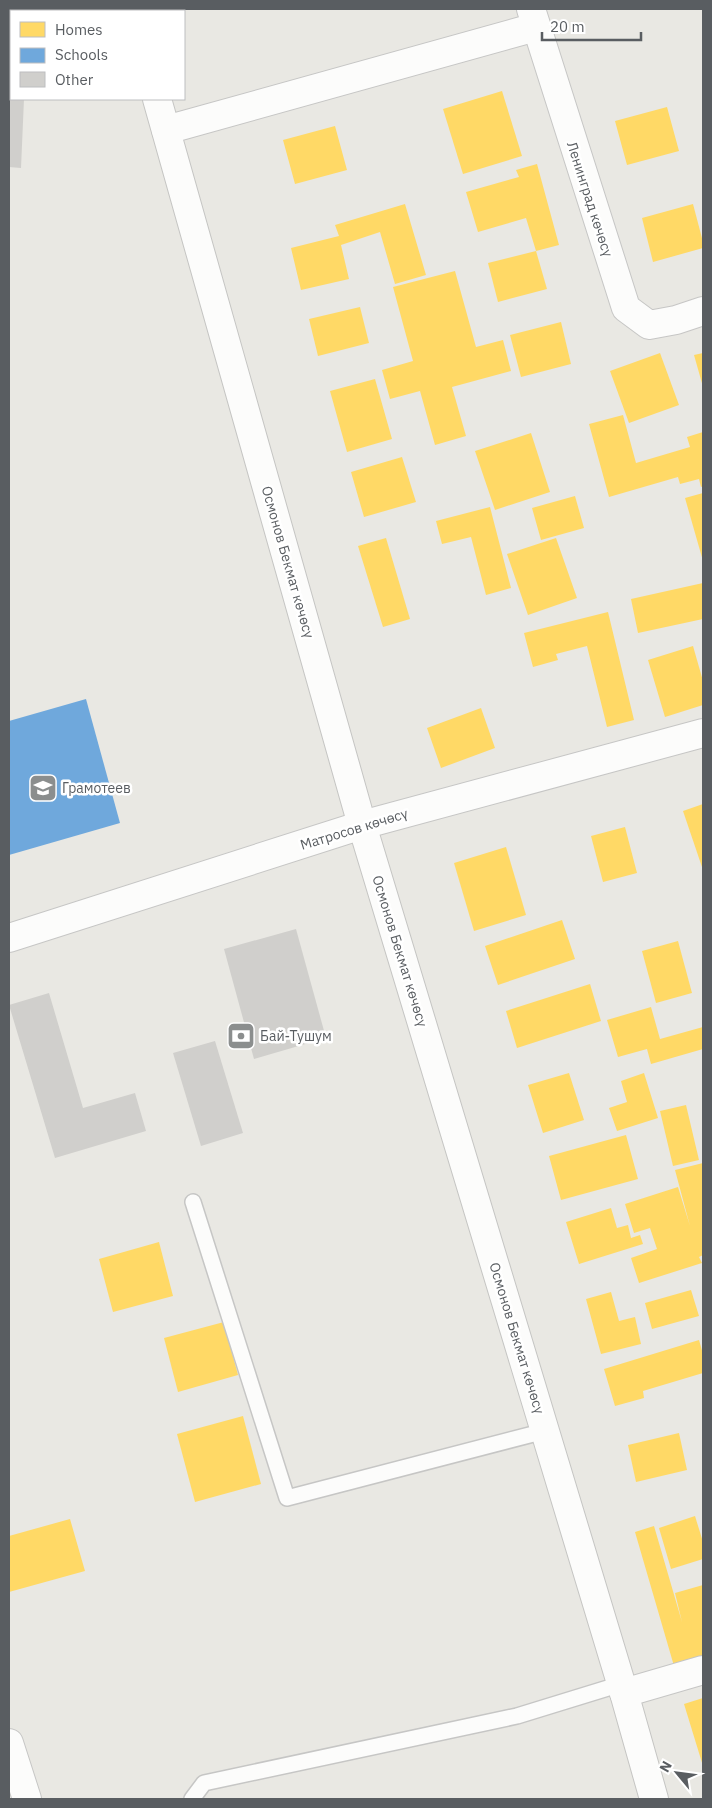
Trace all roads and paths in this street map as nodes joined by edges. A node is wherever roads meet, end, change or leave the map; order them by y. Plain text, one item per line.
1 (534, 18) edge
2 (157, 100) edge
3 (166, 130) junction
4 (703, 311) edge
5 (703, 733) edge
6 (362, 825) junction
7 (9, 938) edge
8 (193, 1202) dead end
9 (545, 1431) junction
10 (703, 1670) edge
11 (623, 1688) junction
12 (9, 1743) edge
13 (27, 1799) edge
14 (192, 1799) edge
15 (654, 1799) edge

1 - 3 main road
1 - 4 main road, Ленинград көчөсү
2 - 3 main road, Осмонов Бекмат көчөсү
3 - 6 main road, Осмонов Бекмат көчөсү
5 - 6 main road, Матросов көчөсү
6 - 7 main road, Матросов көчөсү
6 - 9 main road, Осмонов Бекмат көчөсү
8 - 9 lane
9 - 11 main road, Осмонов Бекмат көчөсү
10 - 11 main road
11 - 14 lane
11 - 15 main road, Осмонов Бекмат көчөсү
12 - 13 main road

